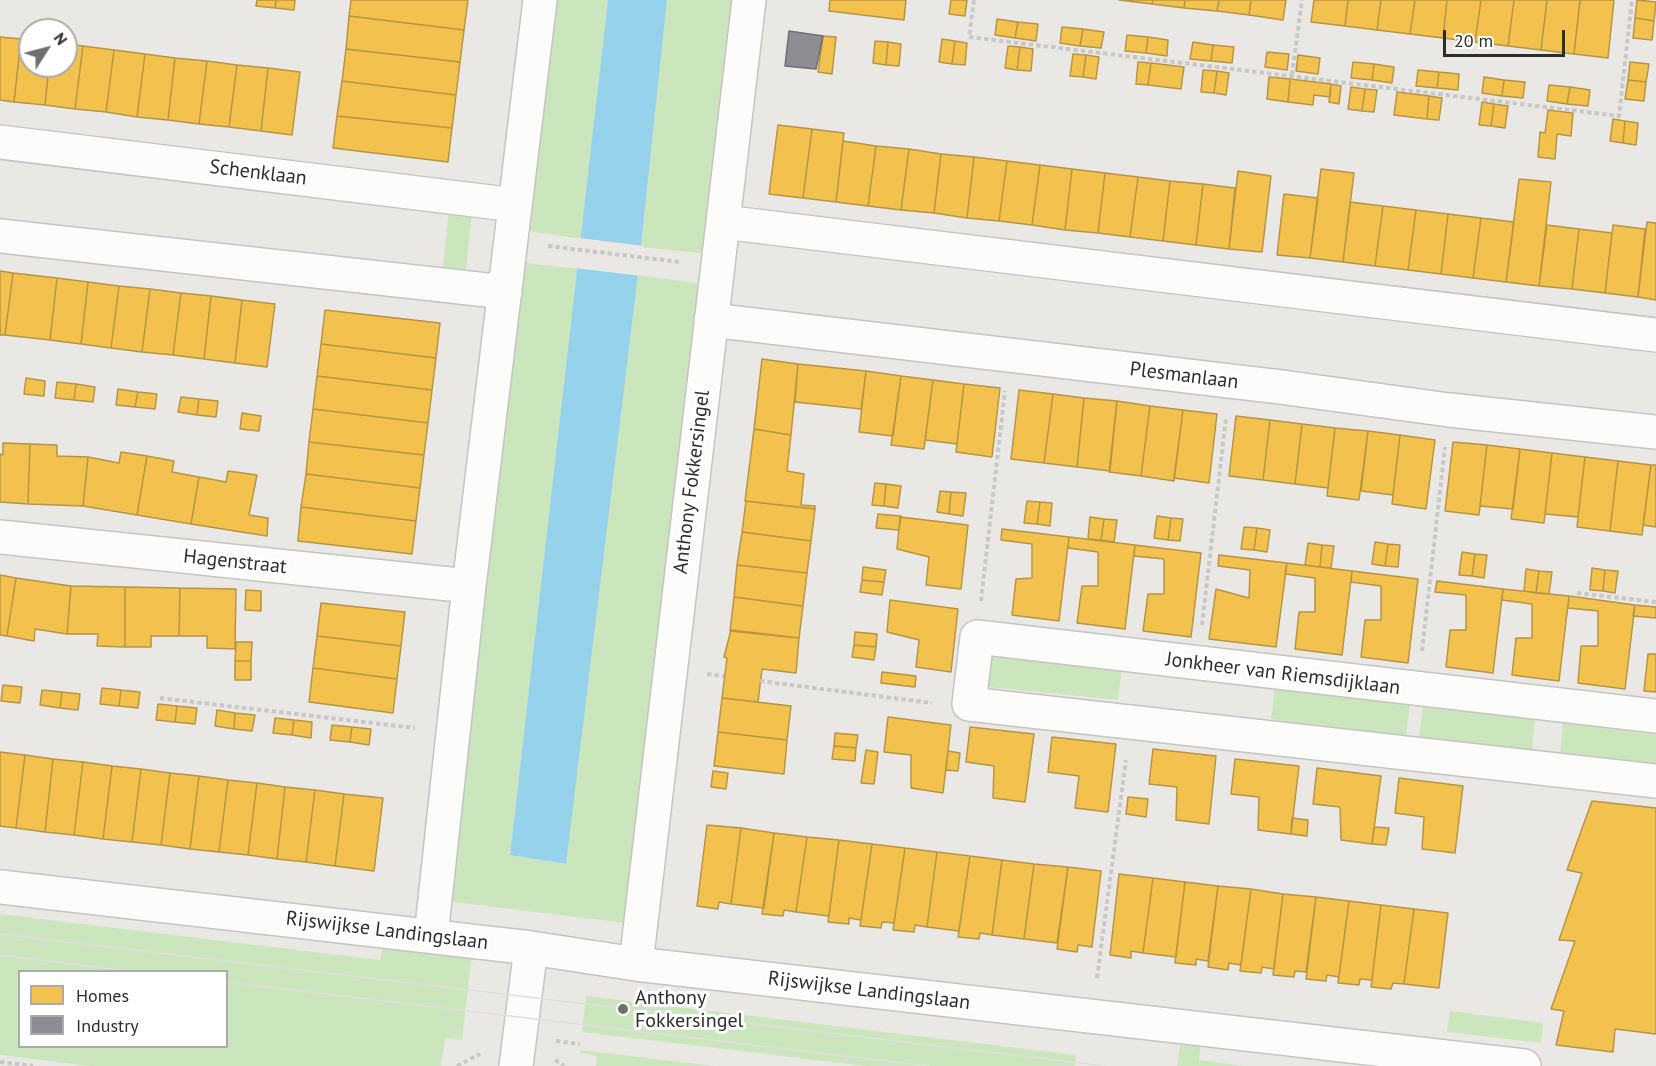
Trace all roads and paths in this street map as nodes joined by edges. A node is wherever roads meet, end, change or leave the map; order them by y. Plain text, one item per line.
1 (540, 0) edge
2 (749, 0) edge
3 (974, 0) edge
4 (1302, 0) edge
5 (1632, 0) edge
6 (1292, 75) junction
7 (0, 142) edge
8 (515, 205) junction
9 (723, 222) junction
10 (0, 236) edge
11 (536, 244) dead end
12 (683, 262) dead end
13 (505, 292) junction
14 (711, 320) junction
15 (1656, 335) edge
16 (1009, 355) junction
17 (1230, 381) junction
18 (1449, 410) junction
19 (1656, 432) edge
20 (0, 537) edge
21 (469, 586) junction
22 (1577, 593) dead end
23 (1656, 602) edge
24 (977, 637) junction
25 (1198, 664) junction
26 (760, 681) dead end
27 (1418, 690) junction
28 (160, 698) dead end
29 (969, 704) junction
30 (1656, 716) edge
31 (1131, 722) junction
32 (419, 729) dead end
33 (1656, 781) edge
34 (0, 887) edge
35 (431, 936) junction
36 (531, 948) junction
37 (636, 964) junction
38 (1092, 1018) junction
39 (518, 1051) edge
40 (0, 1062) edge
41 (33, 1066) edge
42 (1524, 1066) edge

1 - 8 street
2 - 9 street, Anthony Fokkersingel
3 - 6 path
4 - 6 path
5 - 6 path
7 - 8 street, Schenklaan
8 - 13 street
9 - 14 street, Anthony Fokkersingel
9 - 15 street
10 - 13 street
11 - 12 path
13 - 21 street
14 - 16 street, Plesmanlaan
14 - 37 street, Anthony Fokkersingel
16 - 17 street, Plesmanlaan
16 - 24 path
17 - 18 street, Plesmanlaan
17 - 25 path
18 - 19 street, Plesmanlaan
18 - 27 path
20 - 21 street, Hagenstraat
21 - 35 street
22 - 23 path
24 - 25 street, Jonkheer van Riemsdijklaan
24 - 29 street
25 - 27 street, Jonkheer van Riemsdijklaan
26 - 29 path
27 - 30 street, Jonkheer van Riemsdijklaan
28 - 32 path
29 - 31 street
31 - 33 street
31 - 38 path
34 - 35 street, Rijswijkse Landingslaan
35 - 36 street, Rijswijkse Landingslaan
36 - 37 street, Rijswijkse Landingslaan
36 - 39 street
37 - 38 street, Rijswijkse Landingslaan
38 - 42 street, Rijswijkse Landingslaan
40 - 41 path

